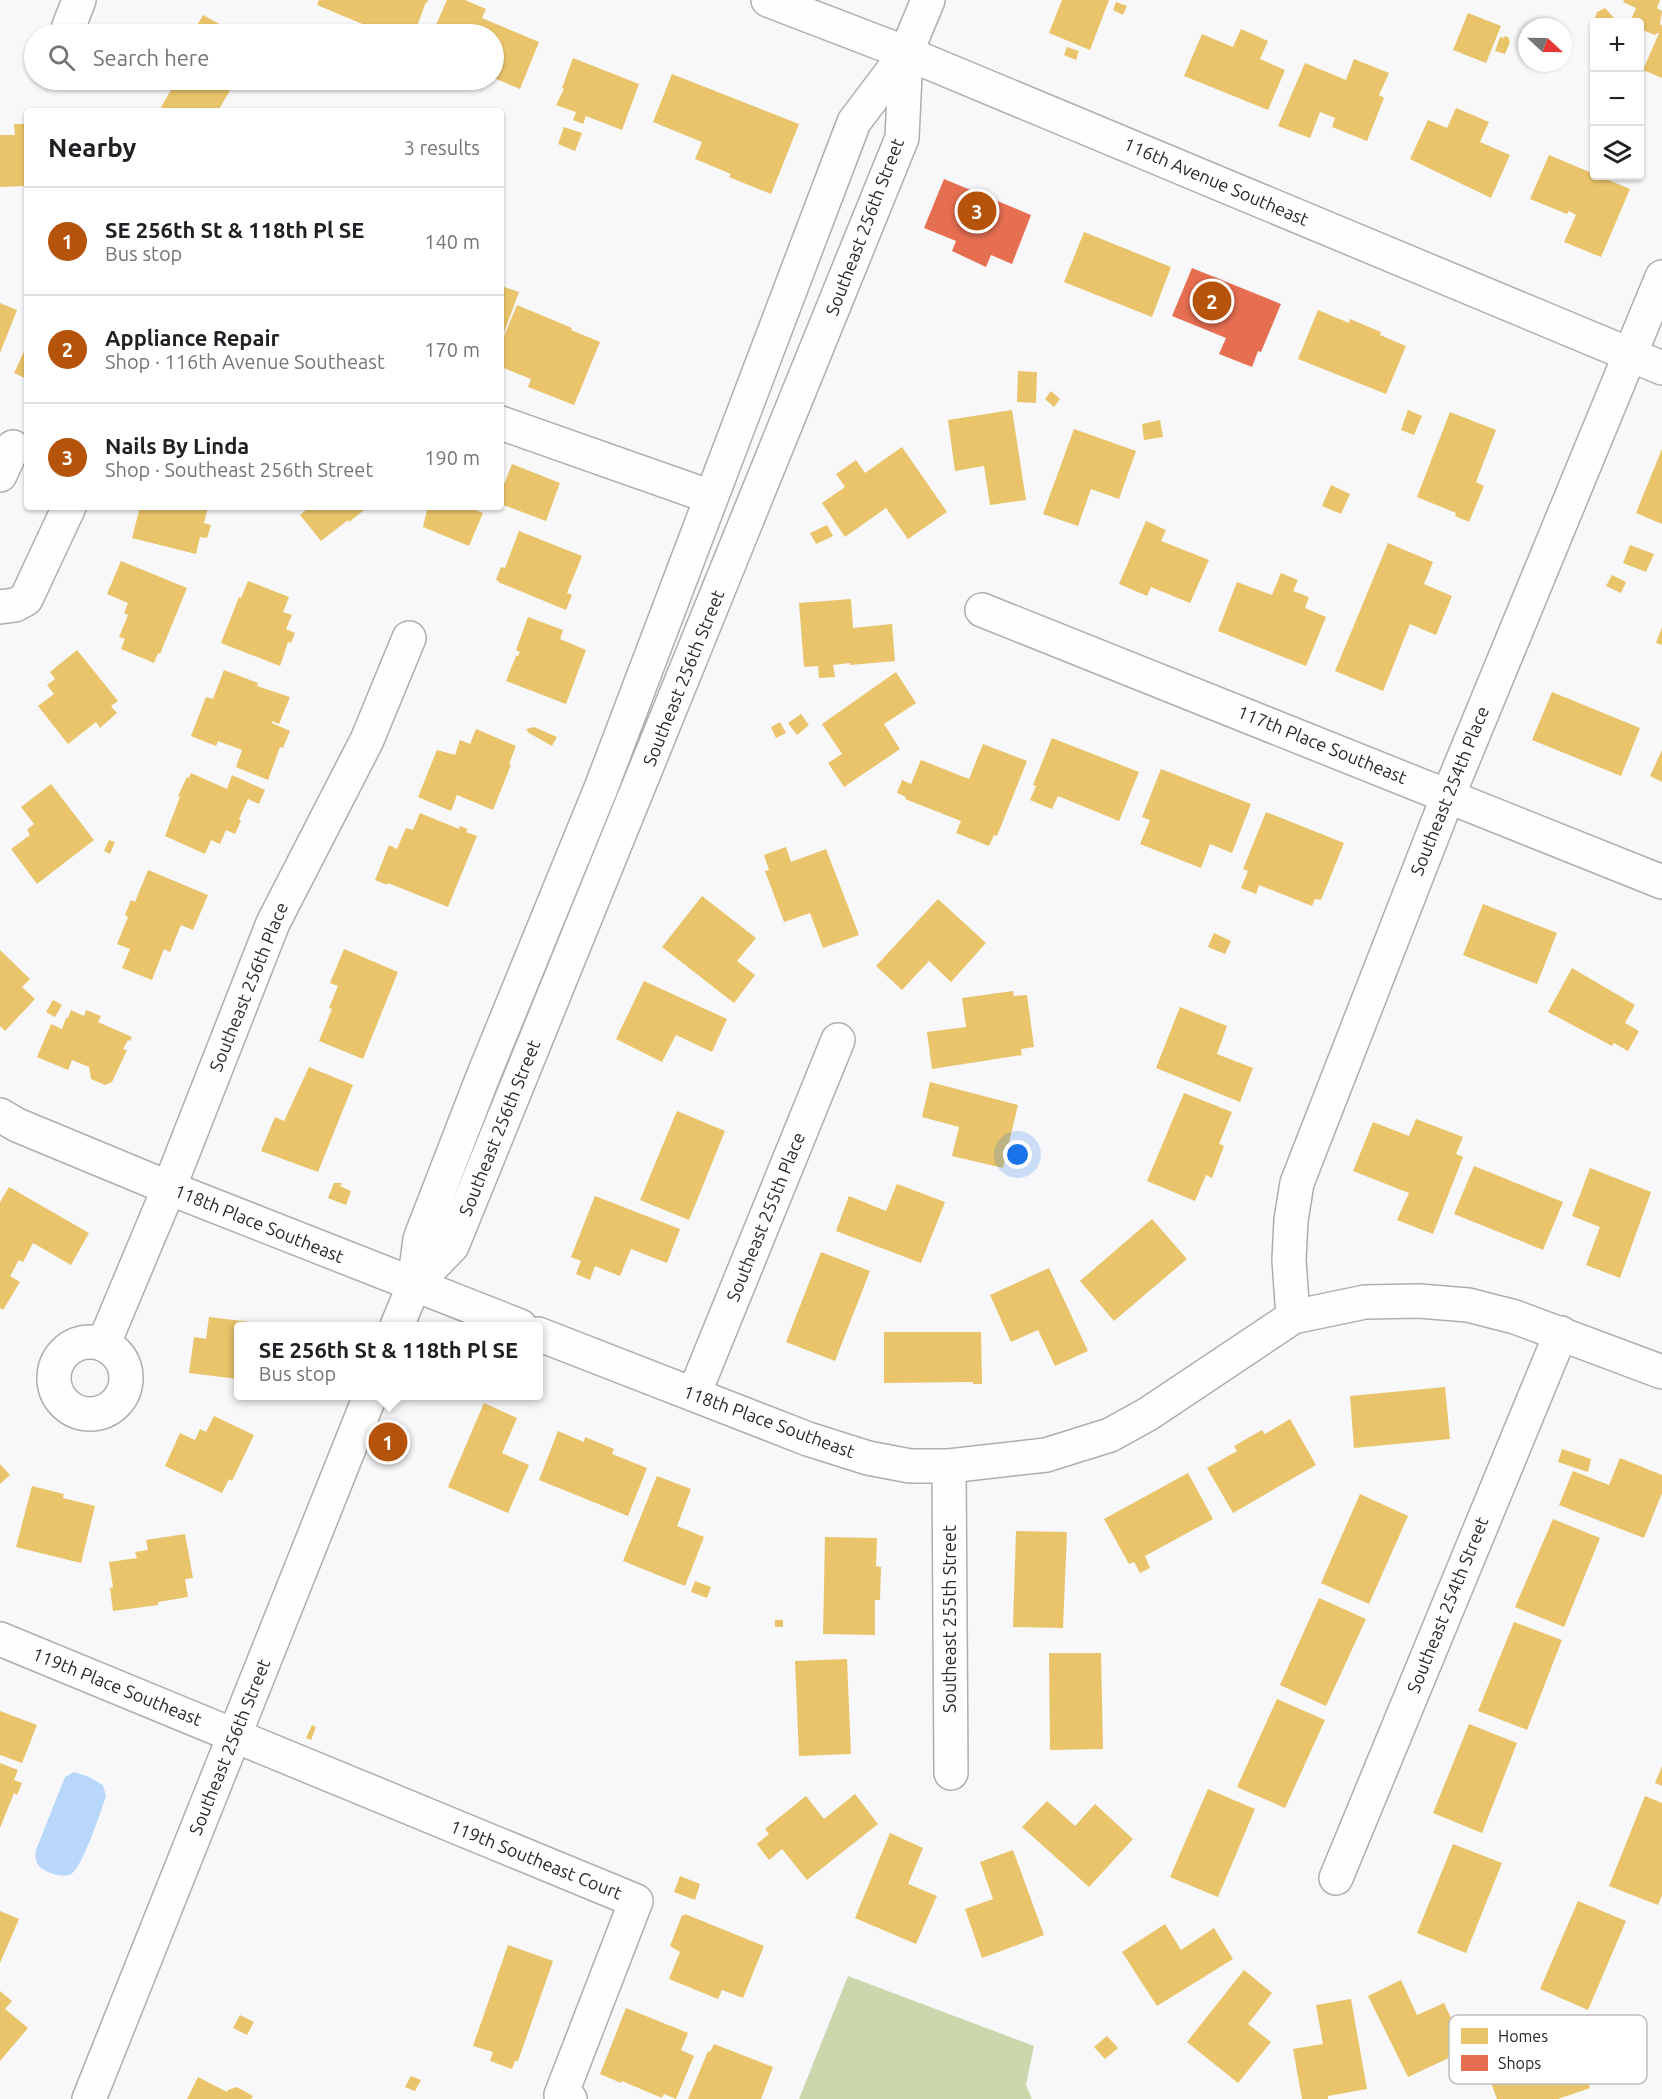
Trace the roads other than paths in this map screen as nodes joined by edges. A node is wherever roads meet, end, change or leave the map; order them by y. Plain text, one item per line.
1 (768, 0) edge
2 (928, 0) edge
3 (906, 52) junction
4 (1662, 277) edge
5 (1629, 355) junction
6 (1662, 368) edge
7 (504, 424) edge
8 (711, 496) junction
9 (68, 510) edge
10 (0, 607) edge
11 (982, 610) dead end
12 (409, 638) dead end
13 (1448, 796) junction
14 (1662, 882) edge
15 (838, 1040) dead end
16 (0, 1115) edge
17 (169, 1188) junction
18 (414, 1285) junction
19 (1293, 1317) junction
20 (399, 1322) edge
21 (510, 1322) edge
22 (1561, 1333) junction
23 (543, 1336) edge
24 (104, 1344) dead end
25 (1662, 1372) edge
26 (694, 1394) junction
27 (368, 1400) edge
28 (949, 1466) junction
29 (0, 1639) edge
30 (235, 1736) junction
31 (951, 1773) dead end
32 (1336, 1878) dead end
33 (89, 2099) edge
34 (570, 2099) edge

1 - 3 street, 116th Avenue Southeast
2 - 3 street, Southeast 256th Street
3 - 5 street, 116th Avenue Southeast
3 - 8 street, Southeast 256th Street
3 - 18 street, Southeast 256th Street
4 - 5 street, Southeast 254th Place
5 - 6 street, 116th Avenue Southeast
5 - 13 street, Southeast 254th Place
7 - 8 street
8 - 18 street, Southeast 256th Street
9 - 10 street
11 - 13 street, 117th Place Southeast
12 - 17 street, Southeast 256th Place
13 - 14 street, 117th Place Southeast
13 - 19 street, Southeast 254th Place
15 - 26 street, Southeast 255th Place
16 - 17 street, 118th Place Southeast
17 - 18 street, 118th Place Southeast
17 - 24 street, Southeast 256th Place
18 - 20 street, Southeast 256th Street
18 - 21 street, 118th Place Southeast
19 - 22 street
19 - 28 street, 118th Place Southeast
22 - 25 street
22 - 32 street, Southeast 254th Street
23 - 26 street, 118th Place Southeast
26 - 28 street, 118th Place Southeast
27 - 30 street, Southeast 256th Street
28 - 31 street, Southeast 255th Street
29 - 30 street, 119th Place Southeast
30 - 33 street, Southeast 256th Street
30 - 34 street, 119th Southeast Court

